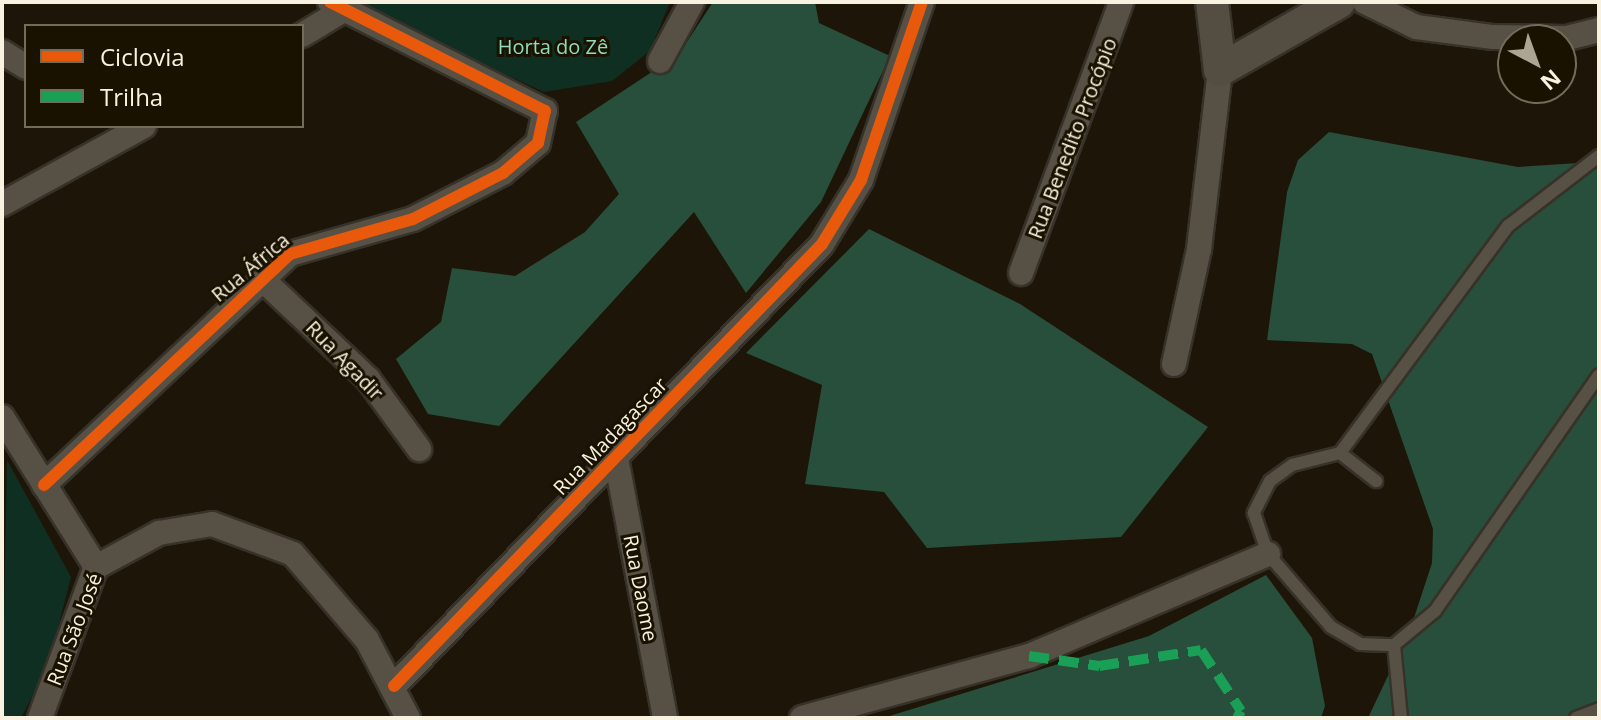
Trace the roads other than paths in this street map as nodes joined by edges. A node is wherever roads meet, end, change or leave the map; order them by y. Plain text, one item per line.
1 (692, 2) edge
2 (922, 2) edge
3 (1121, 2) edge
4 (1212, 2) edge
5 (1365, 2) edge
6 (337, 6) edge
7 (1323, 6) edge
8 (1599, 30) edge
9 (304, 33) edge
10 (2, 52) edge
11 (660, 61) dead end
12 (24, 66) edge
13 (1220, 70) junction
14 (133, 128) edge
15 (1599, 156) edge
16 (2, 204) edge
17 (1021, 273) dead end
18 (262, 279) junction
19 (1174, 364) dead end
20 (1599, 375) edge
21 (2, 417) edge
22 (419, 449) dead end
23 (1340, 453) junction
24 (616, 458) junction
25 (1376, 481) dead end
26 (44, 485) junction
27 (1268, 554) junction
28 (96, 567) junction
29 (1394, 645) junction
30 (394, 686) junction
31 (1599, 709) edge
32 (40, 718) edge
33 (408, 718) edge
34 (665, 718) edge
35 (802, 718) edge
36 (1401, 718) edge
37 (1576, 718) edge

1 - 11 street
2 - 24 street, Rua Madagascar
3 - 17 street, Rua Benedito Procópio
4 - 13 main road
5 - 8 street
6 - 9 street
6 - 18 street, Rua África
7 - 13 main road
10 - 12 street
13 - 19 street
14 - 16 street
15 - 23 lane
18 - 22 street, Rua Agadir
18 - 26 street, Rua África
20 - 29 lane
21 - 26 street
23 - 25 lane
23 - 27 lane
24 - 30 street, Rua Madagascar
24 - 34 street, Rua Daome
26 - 28 street
27 - 29 lane
27 - 35 street
28 - 30 street, Rua São José
28 - 32 street, Rua São José
29 - 36 lane
30 - 33 street, Rua São José
31 - 37 lane

